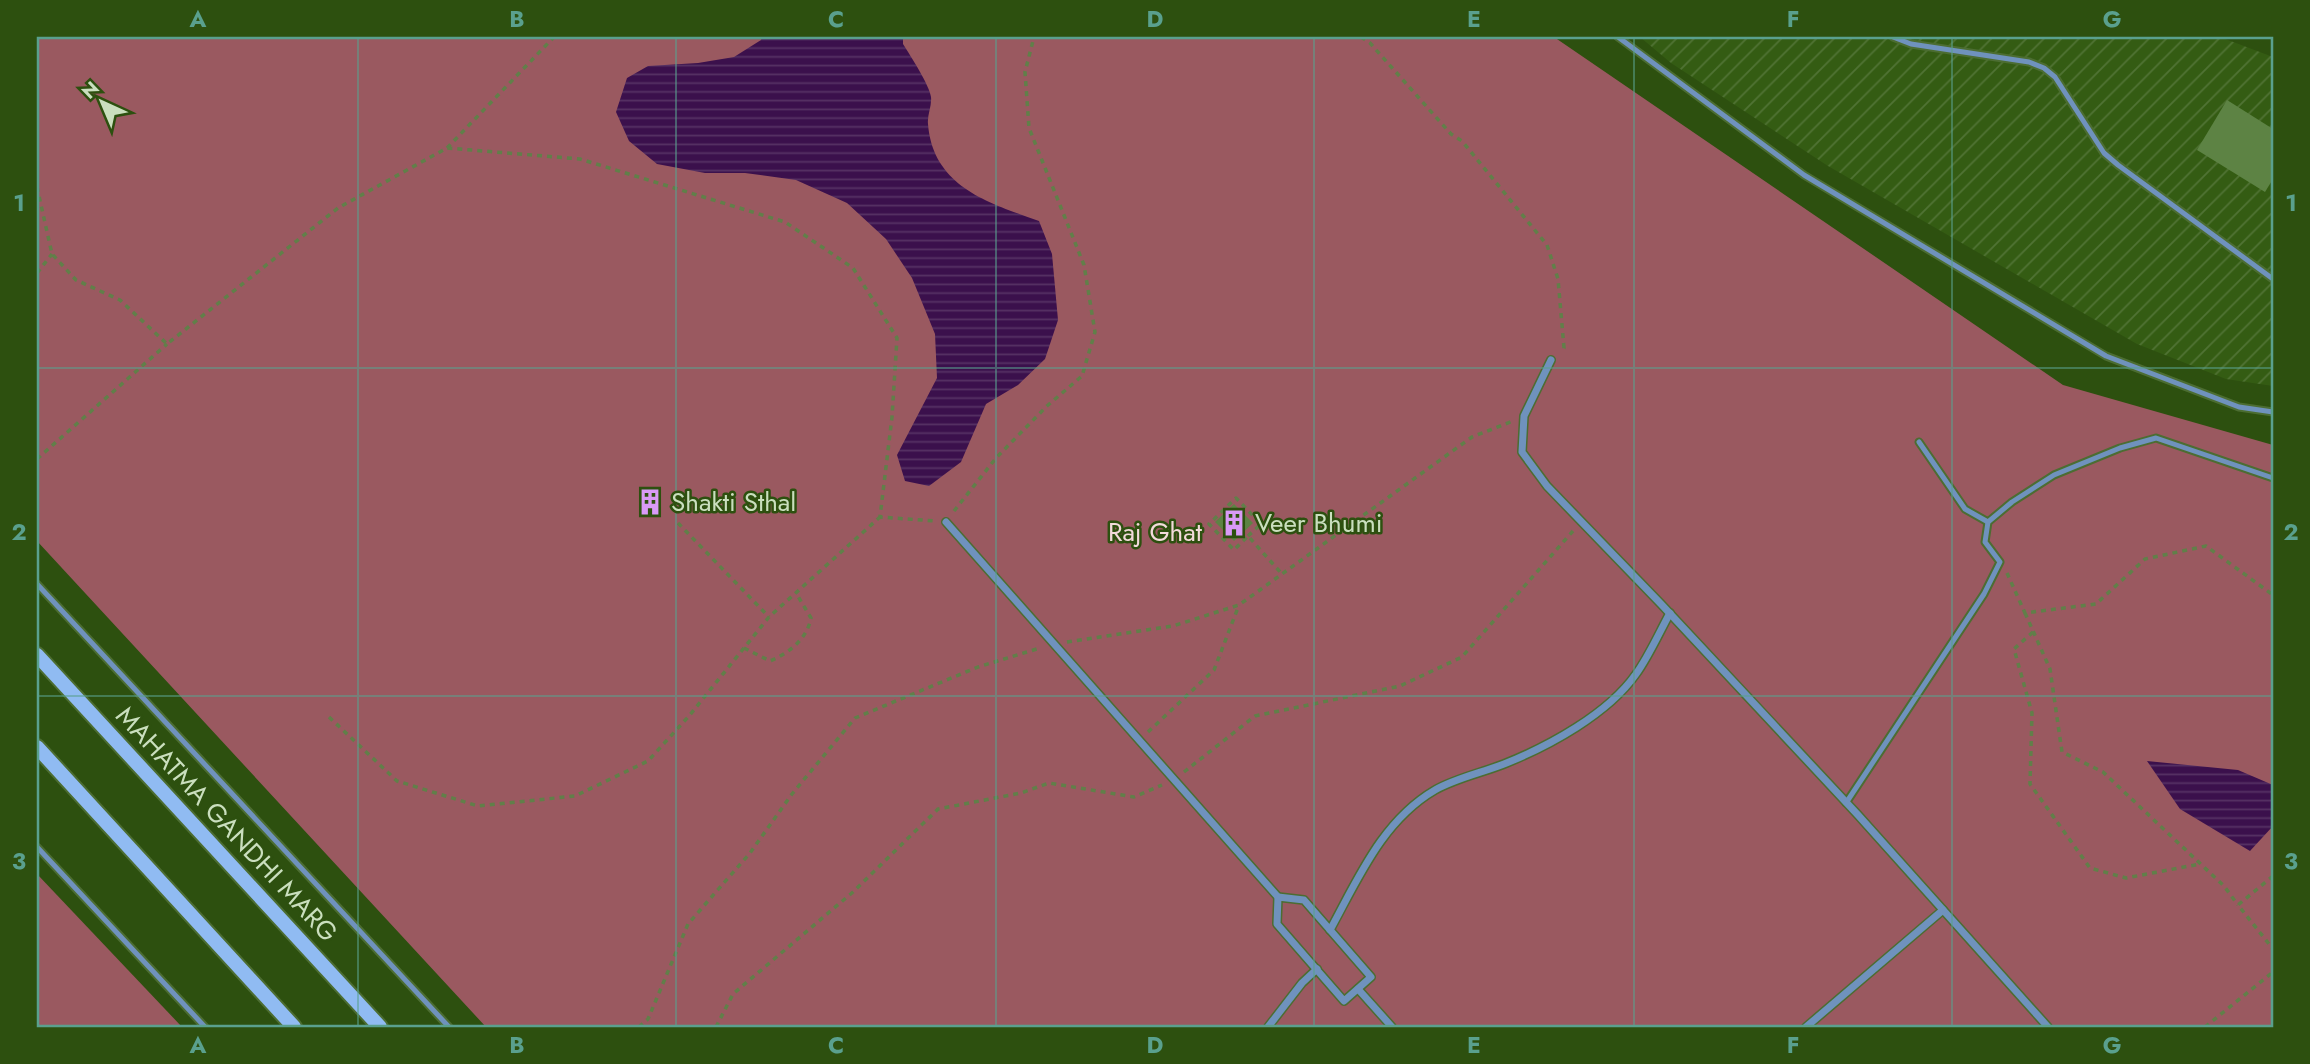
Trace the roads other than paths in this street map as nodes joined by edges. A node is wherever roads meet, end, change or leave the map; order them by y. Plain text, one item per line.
1 (1618, 37) edge
2 (1893, 37) edge
3 (2273, 279) edge
4 (1551, 360) road end
5 (2273, 412) edge
6 (1919, 442) dead end
7 (2273, 478) edge
8 (946, 522) road end
9 (1988, 522) junction
10 (37, 584) edge
11 (1670, 614) junction
12 (37, 655) edge
13 (37, 747) edge
14 (1846, 803) junction
15 (37, 847) edge
16 (1278, 897) junction
17 (1943, 910) junction
18 (1330, 930) junction
19 (1317, 969) junction
20 (1358, 989) junction
21 (205, 1027) edge
22 (294, 1027) edge
23 (380, 1027) edge
24 (449, 1027) edge
25 (1268, 1027) edge
26 (1392, 1027) edge
27 (1806, 1027) edge
28 (2048, 1027) edge

1 - 5 lane
2 - 3 lane
4 - 11 street
6 - 9 lane
7 - 9 lane
8 - 16 street
9 - 14 lane
10 - 24 lane
11 - 14 street
11 - 18 street
12 - 23 main road, MAHATMA GANDHI MARG
13 - 22 main road
14 - 17 street
15 - 21 lane
16 - 18 street
16 - 19 street
17 - 27 street
17 - 28 street
18 - 20 street
19 - 20 street
19 - 25 street
20 - 26 street

